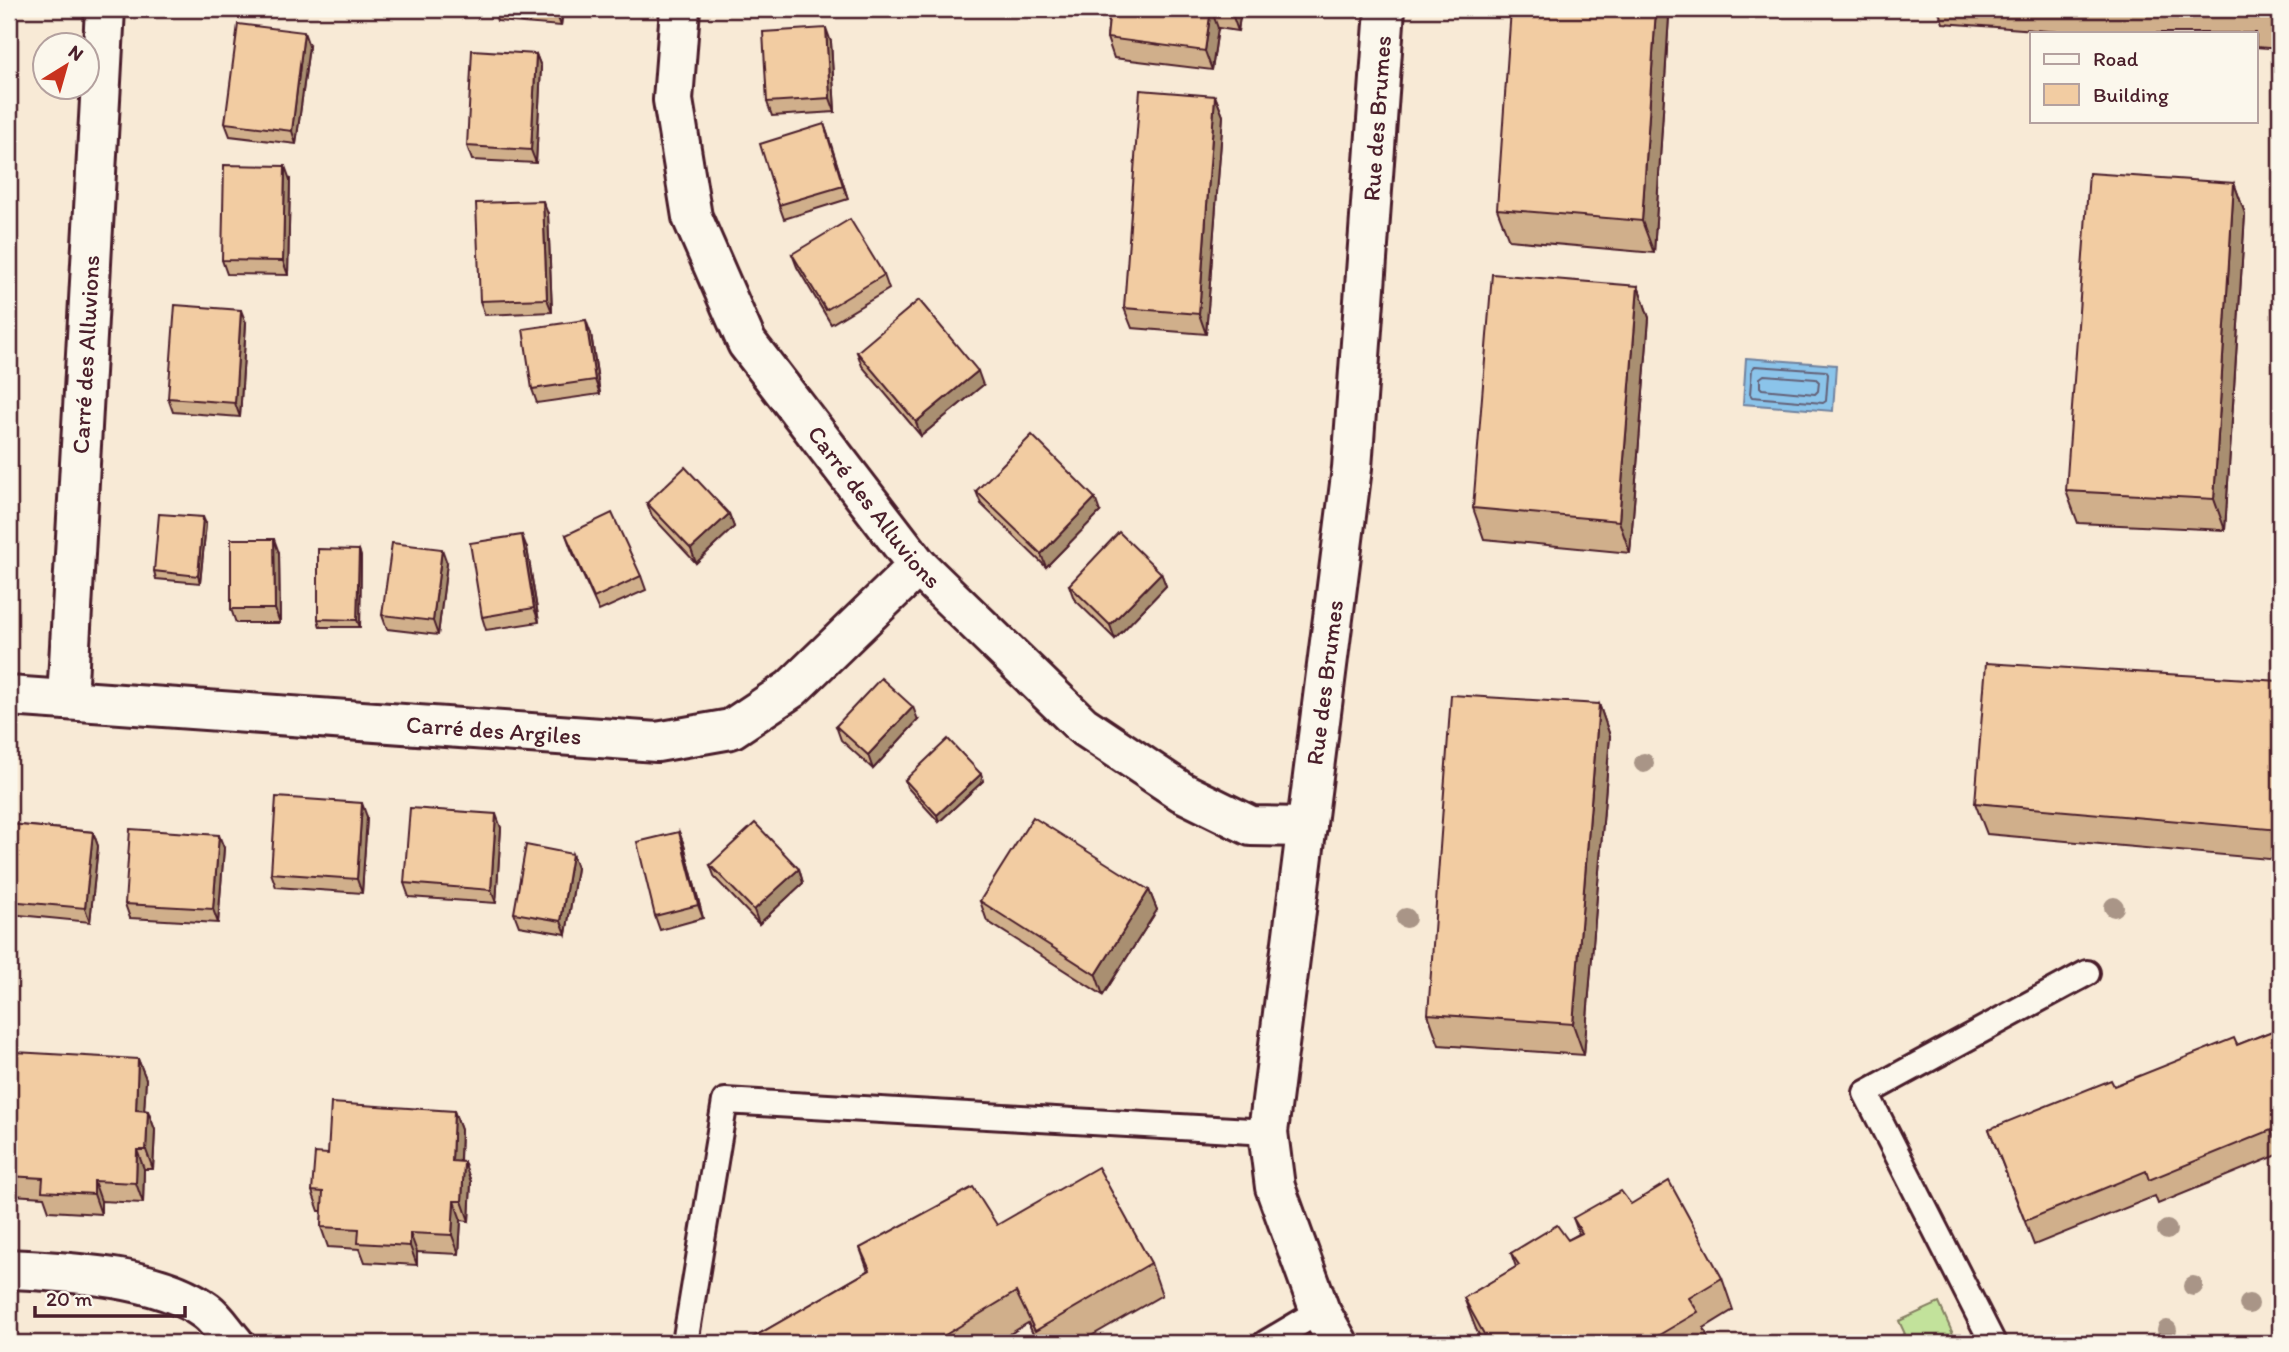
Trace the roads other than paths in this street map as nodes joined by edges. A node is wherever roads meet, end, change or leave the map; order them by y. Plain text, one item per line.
1 (106, 9) edge
2 (680, 9) edge
3 (1385, 9) edge
4 (918, 566) junction
5 (9, 696) edge
6 (66, 699) junction
7 (1307, 827) junction
8 (2087, 973) dead end
9 (1268, 1132) junction
10 (9, 1269) edge
11 (1329, 1327) edge
12 (686, 1337) dead end
13 (234, 1343) edge
14 (1266, 1343) edge
15 (1993, 1343) edge

1 - 6 street, Carré des Alluvions
2 - 4 street, Carré des Alluvions
3 - 7 street, Rue des Brumes
4 - 6 street, Carré des Argiles
4 - 7 street, Carré des Alluvions
5 - 6 street, Carré des Argiles
7 - 9 street, Rue des Brumes
8 - 15 lane
9 - 11 street, Rue des Brumes
9 - 12 lane
10 - 13 street
11 - 14 lane

